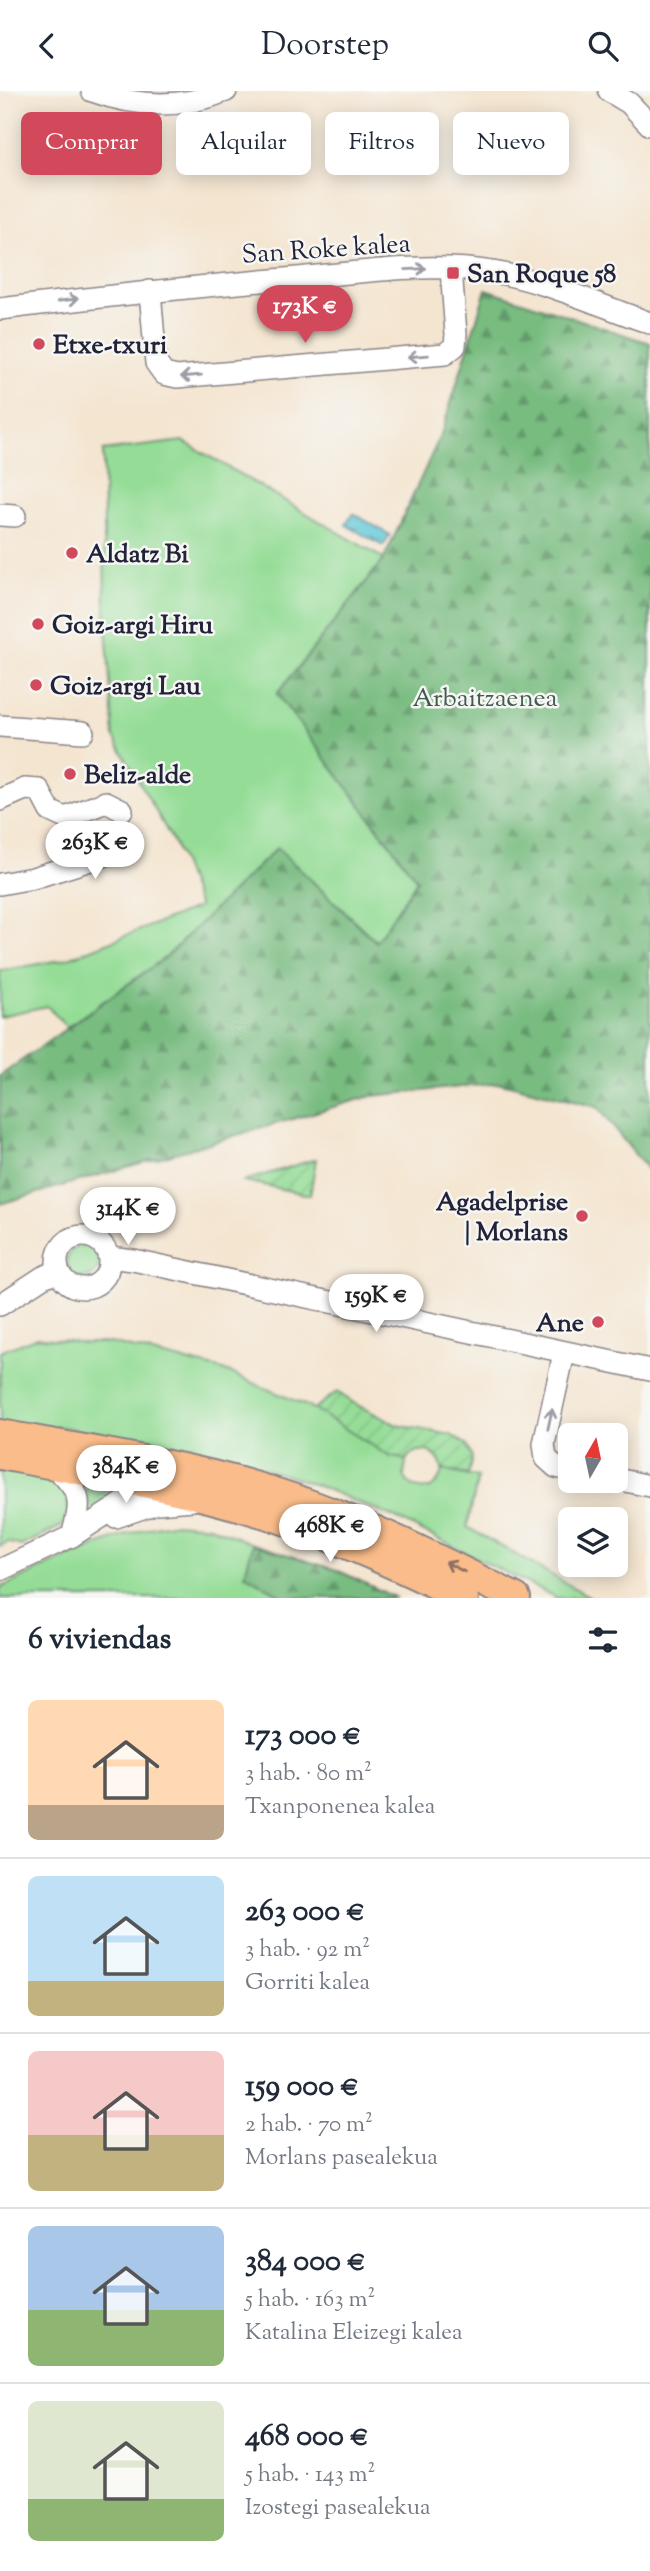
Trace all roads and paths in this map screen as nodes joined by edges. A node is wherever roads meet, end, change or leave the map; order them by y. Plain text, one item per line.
1 (92, 91) edge
2 (226, 91) edge
3 (609, 91) edge
4 (650, 125) edge
5 (451, 269) junction
6 (150, 291) junction
7 (0, 309) edge
8 (650, 323) edge
9 (0, 726) edge
10 (83, 731) dead end
11 (0, 800) edge
12 (122, 810) dead end
13 (85, 843) dead end
14 (103, 856) dead end
15 (71, 866) junction
16 (0, 884) edge
17 (109, 1257) junction
18 (58, 1271) junction
19 (0, 1305) edge
20 (564, 1353) junction
21 (650, 1370) edge
22 (0, 1434) edge
23 (0, 1455) edge
24 (55, 1455) junction
25 (558, 1467) edge
26 (628, 1481) edge
27 (151, 1485) junction
28 (650, 1486) edge
29 (261, 1488) junction
30 (208, 1498) junction
31 (72, 1536) junction
32 (0, 1570) edge
33 (464, 1598) edge
34 (516, 1598) edge

1 - 2 street
3 - 4 street
6 -> 5 street, San Roke kalea
5 -> 6 street
5 - 8 street, San Roke kalea
7 -> 6 street, San Roke kalea
9 - 10 street
11 - 12 street
13 - 15 street
14 - 15 street
15 - 16 street
17 - 18 street
17 - 18 street
17 - 20 street
18 - 19 street
20 - 21 street
25 -> 20 street
22 - 24 main road
23 - 24 main road
24 - 27 main road
24 - 29 main road
24 - 31 street
26 - 28 street
27 - 29 street
27 - 30 main road
27 - 31 street
34 -> 29 main road
30 - 31 street
30 - 33 main road
31 - 32 street

